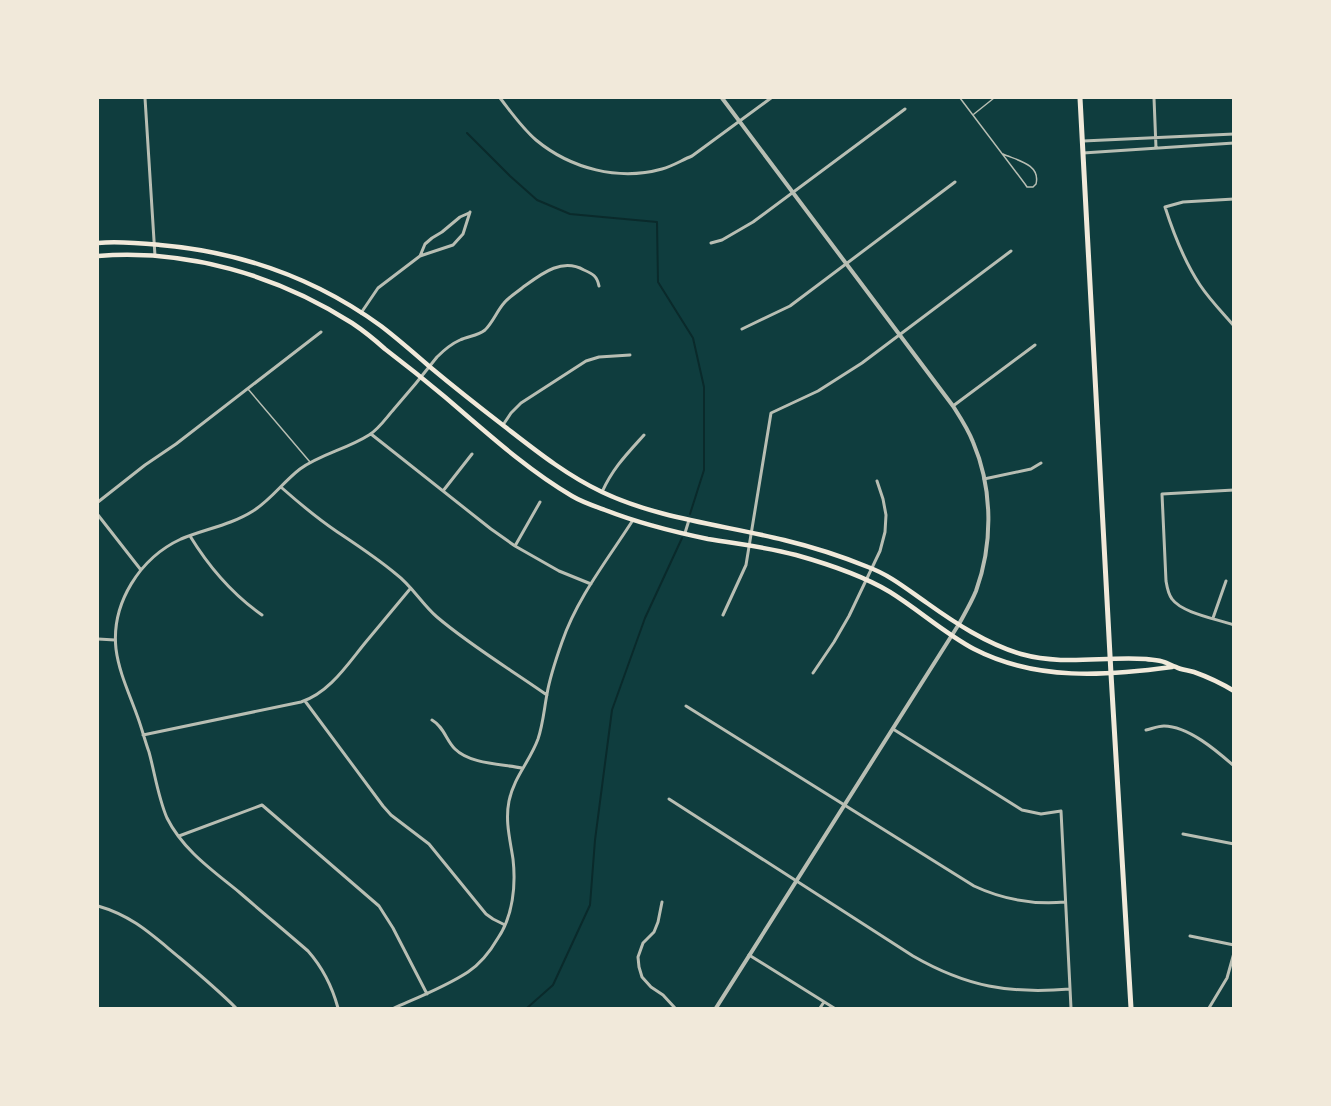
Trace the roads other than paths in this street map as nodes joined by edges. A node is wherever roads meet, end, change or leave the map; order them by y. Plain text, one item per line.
1 (146, 98) edge
2 (500, 98) edge
3 (722, 98) edge
4 (771, 98) edge
5 (960, 98) edge
6 (994, 98) edge
7 (1080, 98) edge
8 (1154, 98) edge
9 (905, 109) dead end
10 (973, 115) junction
11 (740, 121) junction
12 (1233, 134) edge
13 (1156, 138) junction
14 (1083, 141) junction
15 (1233, 143) edge
16 (1156, 148) junction
17 (1083, 153) junction
18 (1003, 154) junction
19 (955, 182) dead end
20 (794, 192) junction
21 (1233, 199) edge
22 (98, 243) edge
23 (711, 243) dead end
24 (155, 244) junction
25 (1011, 251) dead end
26 (98, 256) edge
27 (155, 256) junction
28 (420, 256) junction
29 (847, 264) junction
30 (599, 286) dead end
31 (361, 313) junction
32 (1233, 326) edge
33 (742, 329) dead end
34 (321, 332) dead end
35 (900, 334) junction
36 (1035, 345) dead end
37 (630, 356) dead end
38 (430, 367) junction
39 (421, 377) junction
40 (248, 389) junction
41 (953, 406) junction
42 (503, 425) junction
43 (371, 434) junction
44 (644, 435) dead end
45 (472, 454) dead end
46 (311, 463) junction
47 (1041, 463) dead end
48 (984, 479) junction
49 (877, 481) dead end
50 (281, 488) junction
51 (1233, 490) edge
52 (443, 491) junction
53 (602, 492) junction
54 (98, 502) edge
55 (540, 502) dead end
56 (98, 515) edge
57 (633, 520) junction
58 (689, 520) junction
59 (685, 533) junction
60 (750, 533) junction
61 (190, 536) junction
62 (748, 545) junction
63 (515, 546) junction
64 (872, 568) junction
65 (141, 570) junction
66 (866, 580) junction
67 (1226, 581) dead end
68 (591, 584) junction
69 (410, 589) junction
70 (262, 615) dead end
71 (723, 615) dead end
72 (1213, 618) junction
73 (959, 624) junction
74 (1233, 625) edge
75 (952, 636) junction
76 (98, 639) edge
77 (115, 640) junction
78 (1111, 660) junction
79 (1174, 667) junction
80 (813, 673) dead end
81 (1111, 674) junction
82 (1233, 691) edge
83 (547, 694) junction
84 (305, 701) junction
85 (686, 706) dead end
86 (432, 720) dead end
87 (893, 729) junction
88 (1146, 730) dead end
89 (143, 735) junction
90 (1233, 766) edge
91 (522, 768) junction
92 (669, 798) dead end
93 (844, 805) junction
94 (1183, 834) dead end
95 (178, 836) junction
96 (1233, 843) edge
97 (797, 879) junction
98 (662, 902) dead end
99 (1065, 902) junction
100 (98, 906) edge
101 (505, 925) junction
102 (1190, 936) dead end
103 (1233, 945) edge
104 (1233, 953) edge
105 (749, 955) junction
106 (1070, 989) junction
107 (426, 994) junction
108 (824, 1002) junction
109 (235, 1008) edge
110 (338, 1008) edge
111 (394, 1008) edge
112 (675, 1008) edge
113 (716, 1008) edge
114 (820, 1008) edge
115 (834, 1008) edge
116 (1071, 1008) edge
117 (1131, 1008) edge
118 (1209, 1008) edge

1 - 24 street
2 - 11 street
3 - 11 street
4 - 11 street
5 - 10 lane
6 - 10 lane
7 - 14 main road
8 - 13 street
9 - 20 street
10 - 18 lane
11 - 20 street
12 - 13 street
13 - 14 street
13 - 16 street
14 - 17 main road
15 - 16 street
16 - 17 street
17 - 78 main road
18 - 18 lane
19 - 29 street
20 - 23 street
20 - 29 street
21 - 32 street
22 - 24 main road
24 - 27 street
24 - 31 main road
25 - 35 street
26 - 27 main road
27 - 39 main road
28 - 28 street
28 - 31 street
29 - 33 street
29 - 35 street
30 - 38 street
31 - 38 main road
34 - 40 street
35 - 41 street
35 - 60 street
36 - 41 street
37 - 42 street
38 - 39 street
38 - 42 main road
39 - 43 street
39 - 57 main road
40 - 46 lane
40 - 54 street
41 - 48 street
42 - 53 main road
43 - 46 street
43 - 52 street
44 - 53 street
45 - 52 street
46 - 50 street
47 - 48 street
48 - 73 street
49 - 64 street
50 - 61 street
50 - 69 street
51 - 72 street
52 - 63 street
53 - 58 main road
55 - 63 street
56 - 65 street
57 - 59 main road
57 - 68 street
58 - 59 street
58 - 60 main road
59 - 62 main road
60 - 62 street
60 - 64 main road
61 - 65 street
61 - 70 street
62 - 66 main road
62 - 71 street
63 - 68 street
64 - 66 street
64 - 73 main road
65 - 77 street
66 - 75 main road
66 - 80 street
67 - 72 street
68 - 83 street
69 - 83 street
69 - 84 street
72 - 74 street
73 - 75 street
73 - 78 main road
75 - 81 main road
75 - 87 street
76 - 77 street
77 - 89 street
78 - 79 main road
78 - 81 main road
79 - 81 main road
79 - 82 main road
81 - 117 main road
83 - 91 street
84 - 89 street
84 - 101 street
85 - 93 street
86 - 91 street
87 - 93 street
87 - 99 street
88 - 90 street
89 - 95 street
91 - 101 street
92 - 97 street
93 - 97 street
93 - 99 street
94 - 96 street
95 - 107 street
95 - 110 street
97 - 105 street
97 - 106 street
98 - 112 street
99 - 106 street
100 - 109 street
101 - 107 street
102 - 103 street
104 - 118 street
105 - 108 street
105 - 113 street
106 - 116 street
107 - 111 street
108 - 114 street
108 - 115 street

